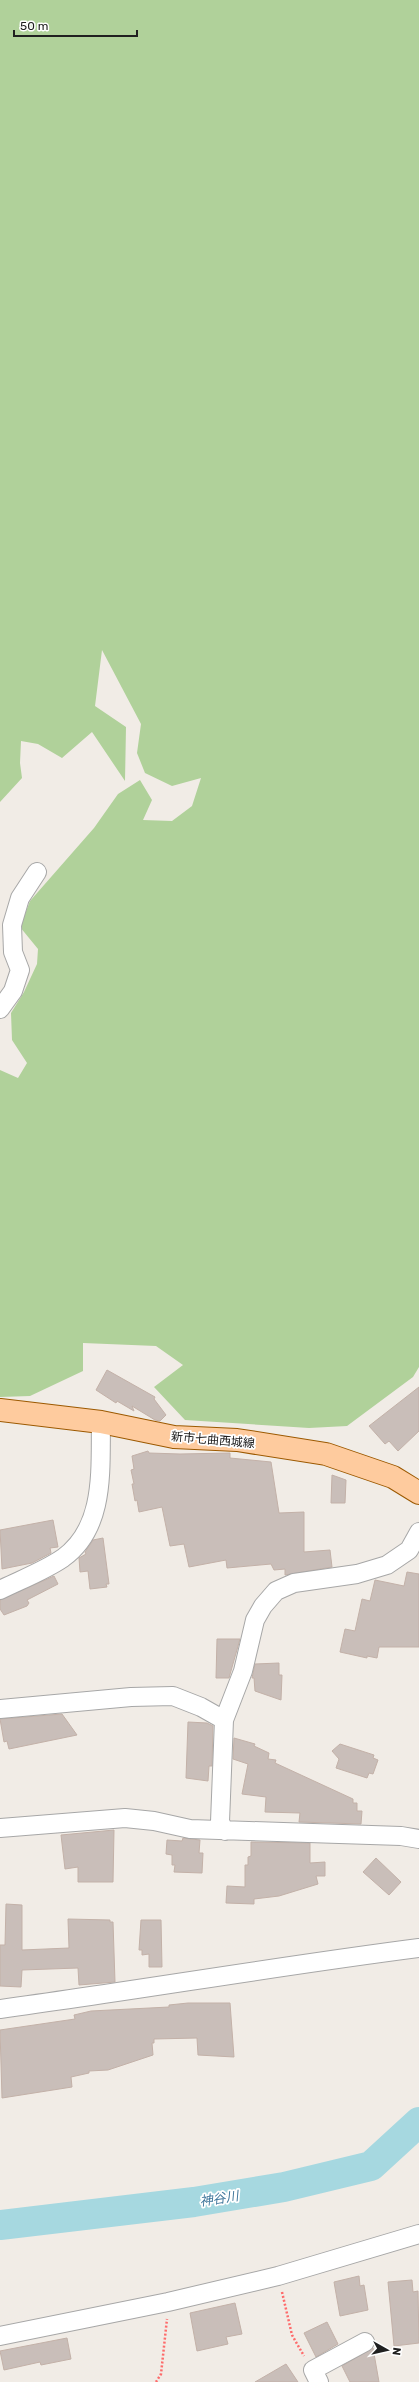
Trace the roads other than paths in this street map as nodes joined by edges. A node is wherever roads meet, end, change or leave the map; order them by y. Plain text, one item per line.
1 (37, 872) dead end
2 (0, 1009) edge
3 (0, 1410) edge
4 (101, 1422) junction
5 (419, 1493) edge
6 (419, 1532) edge
7 (0, 1590) edge
8 (0, 1709) edge
9 (224, 1720) junction
10 (0, 1828) edge
11 (225, 1831) junction
12 (419, 1840) edge
13 (419, 1948) edge
14 (0, 2009) edge
15 (419, 2234) edge
16 (0, 2336) edge
17 (365, 2342) dead end
18 (316, 2376) edge

1 - 2 street
3 - 4 main road, 新市七曲西城線
4 - 5 main road, 新市七曲西城線
4 - 7 street
6 - 9 street
8 - 9 street
9 - 11 street
10 - 11 street
11 - 12 street
13 - 14 street
15 - 16 street
17 - 18 street

